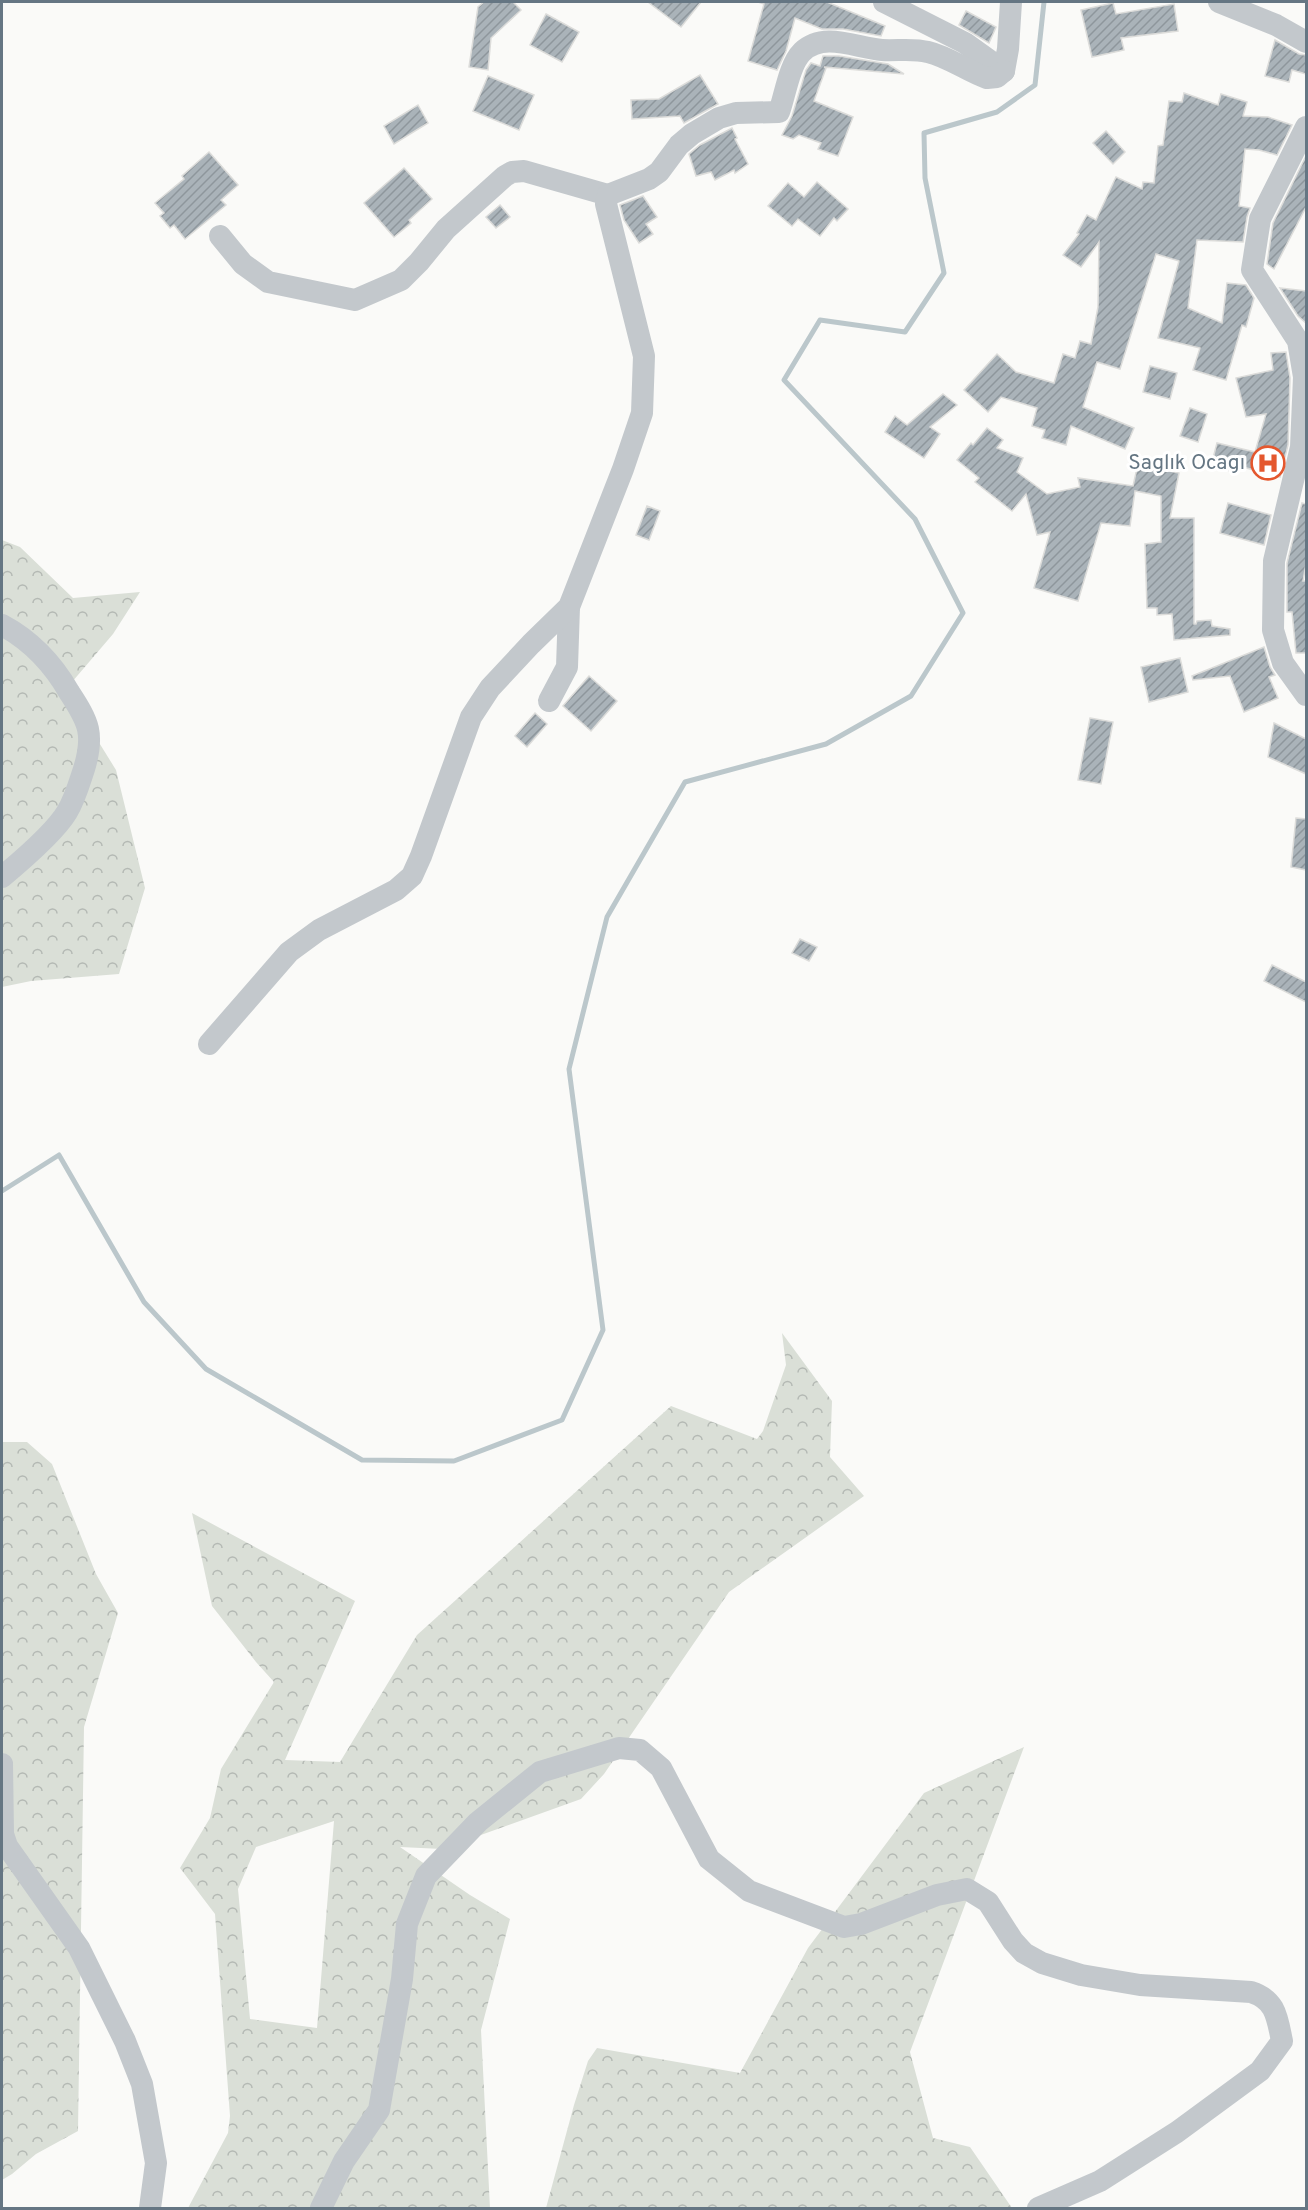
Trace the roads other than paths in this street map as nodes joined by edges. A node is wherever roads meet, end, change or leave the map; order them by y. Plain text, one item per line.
1 (884, 2) edge
2 (1011, 2) edge
3 (1219, 2) edge
4 (1306, 42) edge
5 (1004, 70) junction
6 (1306, 127) edge
7 (608, 195) junction
8 (220, 236) dead end
9 (569, 607) junction
10 (2, 624) edge
11 (1306, 695) edge
12 (549, 701) dead end
13 (2, 877) edge
14 (208, 1044) dead end
15 (2, 1764) edge
16 (150, 2208) edge
17 (321, 2208) edge
18 (1038, 2208) edge

1 - 5 street
2 - 5 street
3 - 4 street
5 - 7 street
6 - 11 street
7 - 8 street
7 - 9 street
9 - 12 street
9 - 14 street
10 - 13 street
15 - 16 street
17 - 18 street

